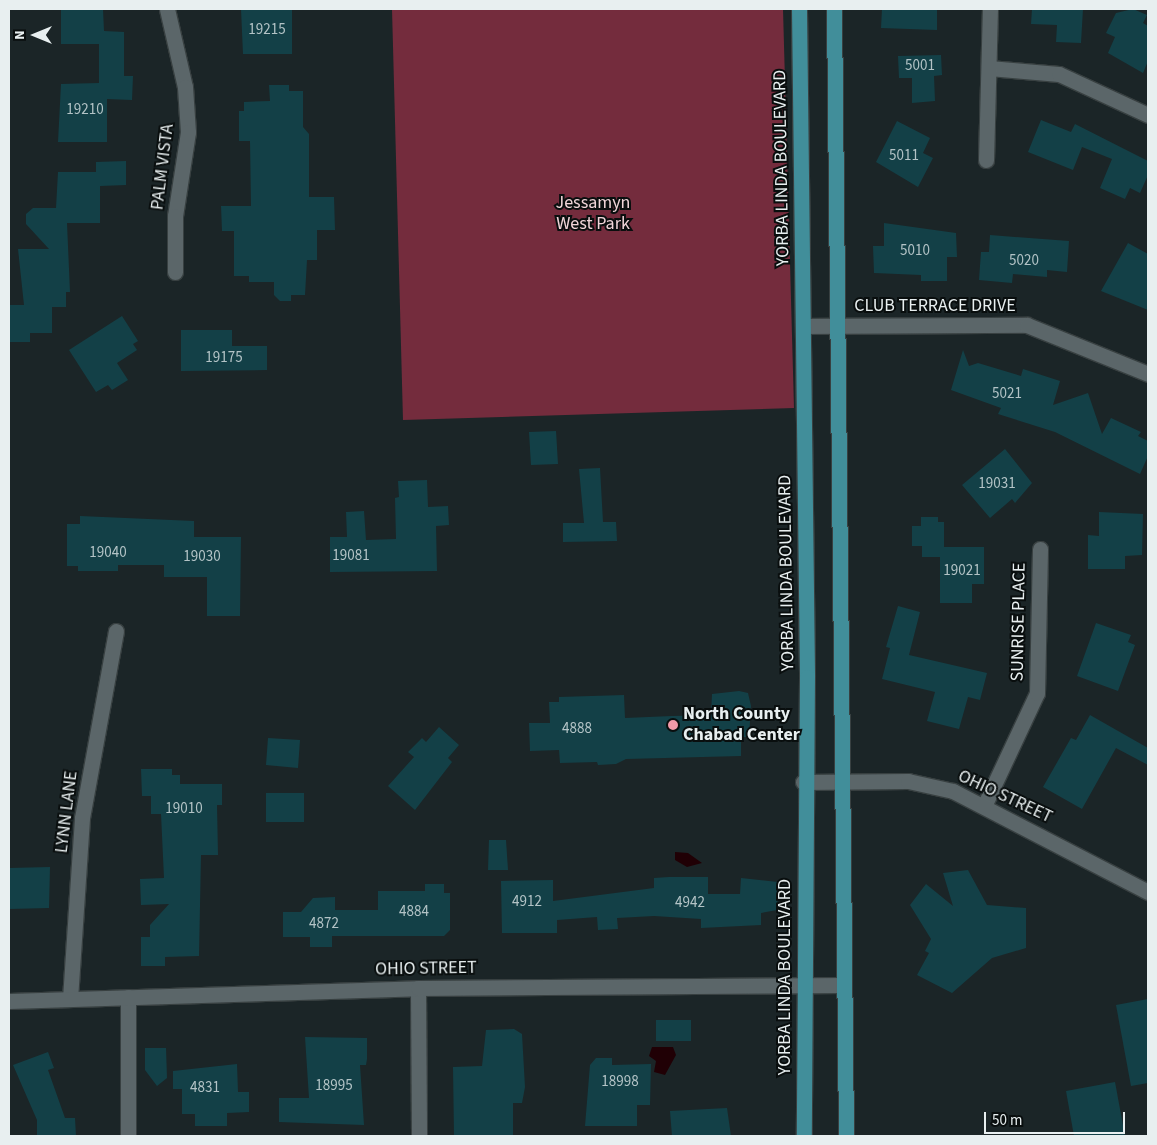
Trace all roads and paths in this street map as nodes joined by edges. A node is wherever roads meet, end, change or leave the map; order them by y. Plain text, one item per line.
1 (167, 9) edge
2 (799, 9) edge
3 (834, 9) edge
4 (990, 9) edge
5 (989, 68) junction
6 (1148, 114) edge
7 (986, 160) dead end
8 (175, 272) dead end
9 (802, 326) junction
10 (838, 326) junction
11 (1148, 374) edge
12 (1040, 549) dead end
13 (116, 631) dead end
14 (803, 782) junction
15 (842, 782) junction
16 (985, 804) junction
17 (1148, 892) edge
18 (804, 984) junction
19 (844, 985) junction
20 (418, 988) junction
21 (128, 997) junction
22 (70, 999) junction
23 (9, 1001) edge
24 (128, 1136) edge
25 (419, 1136) edge
26 (804, 1136) edge
27 (846, 1136) edge

1 - 8 street, PALM VISTA
2 - 9 main road, YORBA LINDA BOULEVARD
3 - 10 main road
4 - 5 street
5 - 6 street
5 - 7 street
9 - 10 street, CLUB TERRACE DRIVE
9 - 14 main road, YORBA LINDA BOULEVARD
10 - 11 street, CLUB TERRACE DRIVE
10 - 15 main road
12 - 16 street, SUNRISE PLACE
13 - 22 street, LYNN LANE
14 - 15 street, OHIO STREET
14 - 18 main road, YORBA LINDA BOULEVARD
15 - 16 street, OHIO STREET
15 - 19 main road
16 - 17 street, OHIO STREET
18 - 19 street, OHIO STREET
18 - 20 street, OHIO STREET
18 - 26 main road, YORBA LINDA BOULEVARD
19 - 27 main road
20 - 21 street, OHIO STREET
20 - 25 street
21 - 22 street, OHIO STREET
21 - 24 street
22 - 23 street, OHIO STREET

